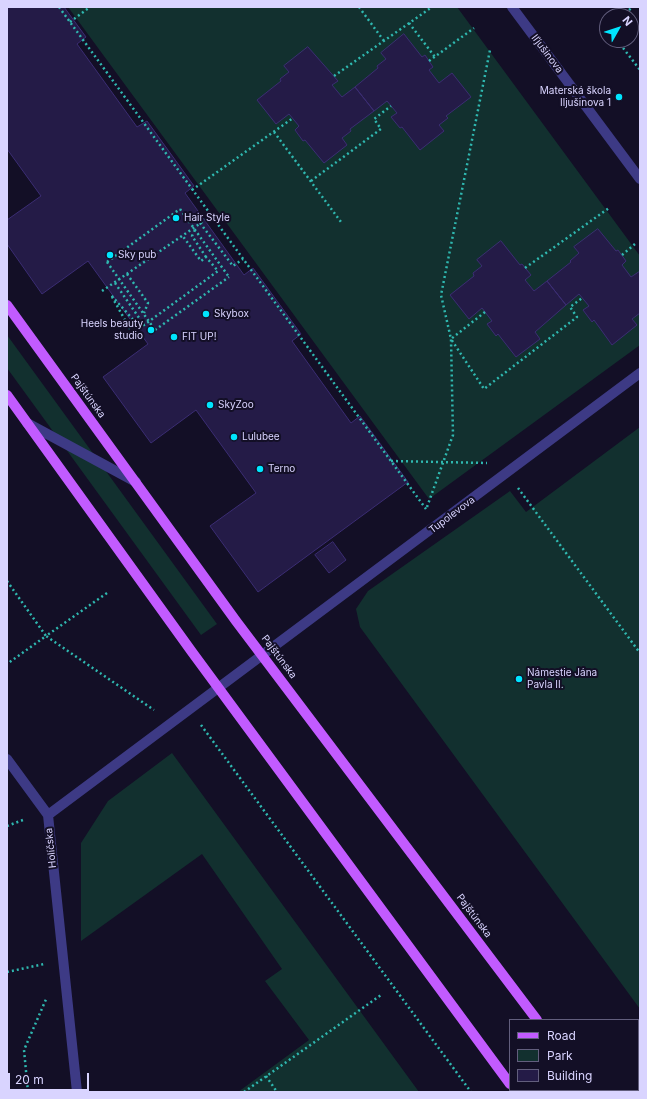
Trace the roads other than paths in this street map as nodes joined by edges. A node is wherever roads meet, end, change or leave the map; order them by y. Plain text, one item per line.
1 (512, 7) edge
2 (640, 179) edge
3 (7, 305) edge
4 (640, 373) edge
5 (7, 395) edge
6 (27, 423) junction
7 (136, 482) junction
8 (262, 655) junction
9 (218, 687) junction
10 (7, 759) edge
11 (48, 815) junction
12 (536, 1019) edge
13 (509, 1083) edge
14 (77, 1092) edge

1 - 2 street, Iľjušinova
3 - 7 main road, Pajštúnska
4 - 8 street, Tupolevova
5 - 6 main road
6 - 7 street
6 - 9 main road
7 - 8 main road, Pajštúnska
8 - 9 street, Tupolevova
8 - 12 main road, Pajštúnska
9 - 11 street, Holíčska
9 - 13 main road
10 - 11 street
11 - 14 street, Holíčska

